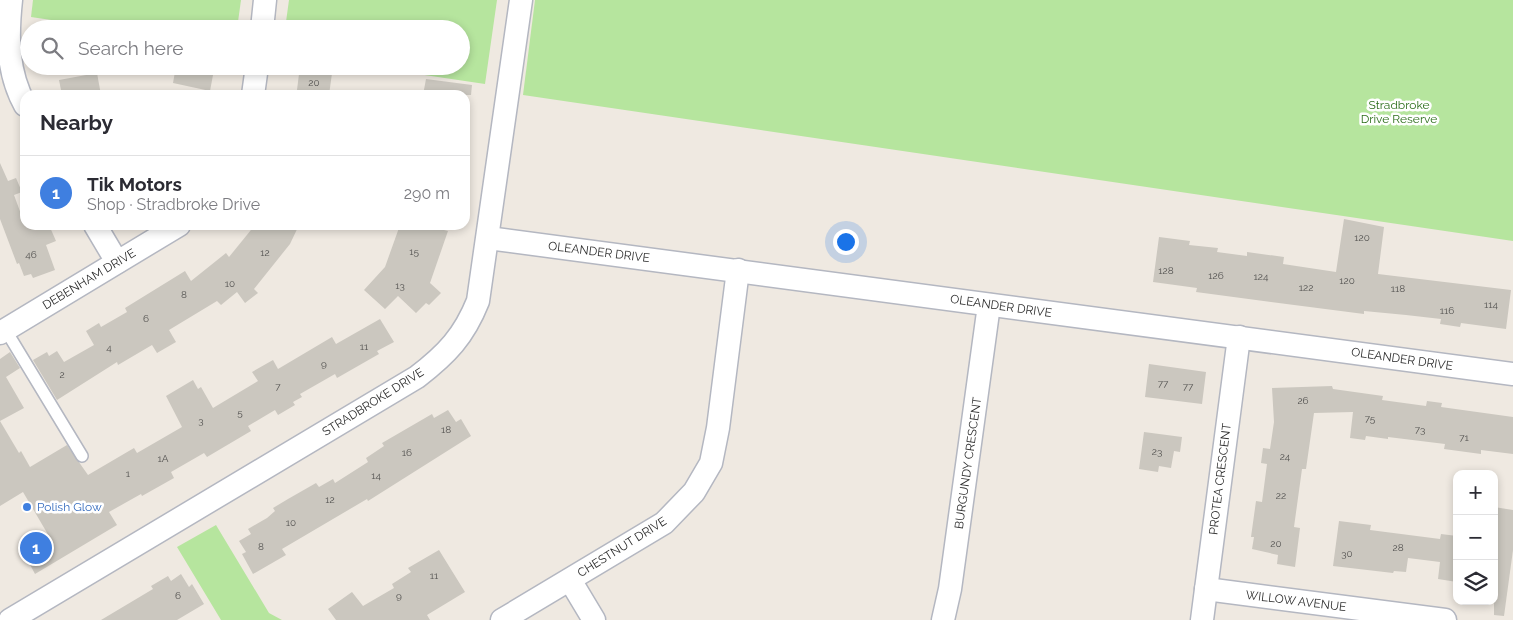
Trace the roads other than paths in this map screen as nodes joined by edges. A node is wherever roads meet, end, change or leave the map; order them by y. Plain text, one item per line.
1 (11, 0) edge
2 (266, 0) edge
3 (521, 0) edge
4 (263, 20) edge
5 (256, 75) edge
6 (254, 90) edge
7 (20, 96) edge
8 (98, 230) edge
9 (170, 230) edge
10 (488, 238) junction
11 (117, 262) junction
12 (738, 270) junction
13 (989, 304) junction
14 (3, 331) edge
15 (1239, 337) junction
16 (1513, 374) edge
17 (82, 456) dead end
18 (570, 580) junction
19 (1206, 589) junction
20 (10, 620) edge
21 (502, 620) edge
22 (594, 620) edge
23 (943, 620) edge
24 (1202, 620) edge
25 (1445, 620) edge

1 - 7 street
2 - 4 street
3 - 10 street, STRADBROKE DRIVE
5 - 6 street
8 - 11 street
9 - 11 street, DEBENHAM DRIVE
10 - 12 street, OLEANDER DRIVE
10 - 20 street, STRADBROKE DRIVE
11 - 14 street, DEBENHAM DRIVE
12 - 13 street, OLEANDER DRIVE
12 - 18 street, CHESTNUT DRIVE
13 - 15 street, OLEANDER DRIVE
13 - 23 street, BURGUNDY CRESCENT
14 - 17 lane
15 - 16 street, OLEANDER DRIVE
15 - 19 street, PROTEA CRESCENT
18 - 21 street, CHESTNUT DRIVE
18 - 22 street
19 - 24 street, PROTEA CRESCENT
19 - 25 street, WILLOW AVENUE

